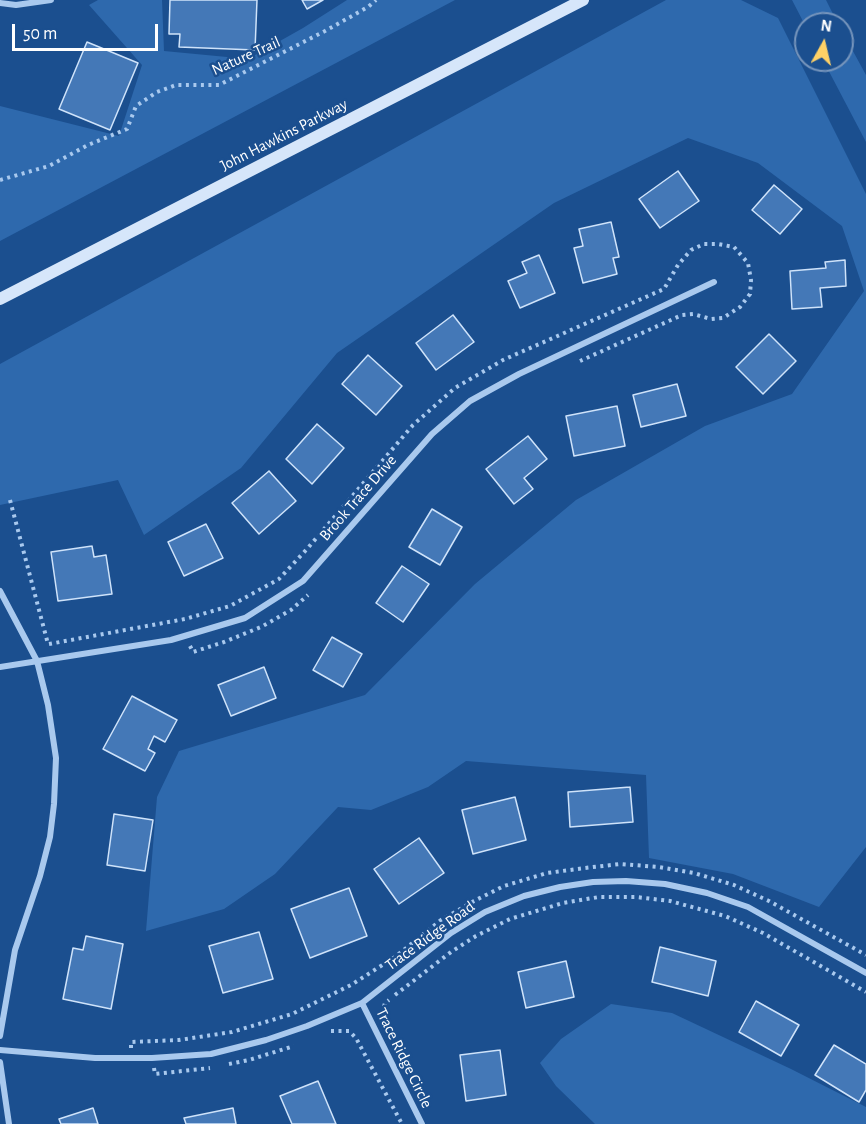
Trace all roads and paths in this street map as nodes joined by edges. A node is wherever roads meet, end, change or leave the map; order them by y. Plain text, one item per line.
1 (51, 0) edge
2 (376, 0) edge
3 (583, 0) edge
4 (0, 3) edge
5 (0, 180) edge
6 (714, 282) dead end
7 (0, 299) edge
8 (579, 362) dead end
9 (10, 500) dead end
10 (315, 588) dead end
11 (0, 591) edge
12 (186, 635) junction
13 (49, 644) junction
14 (30, 648) junction
15 (37, 661) junction
16 (0, 668) edge
17 (866, 955) edge
18 (866, 973) edge
19 (866, 992) edge
20 (362, 1003) junction
21 (383, 1022) dead end
22 (323, 1034) dead end
23 (0, 1036) edge
24 (303, 1042) dead end
25 (0, 1050) edge
26 (132, 1058) junction
27 (152, 1058) junction
28 (0, 1062) edge
29 (9, 1124) edge
30 (402, 1124) edge
31 (422, 1124) edge

1 - 4 street
2 - 5 path, Nature Trail
3 - 7 main road, John Hawkins Parkway
6 - 12 street, Brook Trace Drive
8 - 13 path
9 - 13 path
10 - 12 path
11 - 14 street
12 - 15 street, Brook Trace Drive
13 - 14 path
14 - 15 street
15 - 16 street, Brook Trace Drive
15 - 23 street
17 - 26 path
18 - 20 street, Trace Ridge Road
19 - 21 path
20 - 27 street, Trace Ridge Road
20 - 31 street, Trace Ridge Circle
22 - 30 path
24 - 27 path
25 - 26 street, Trace Ridge Road
26 - 27 street, Trace Ridge Road
28 - 29 street

